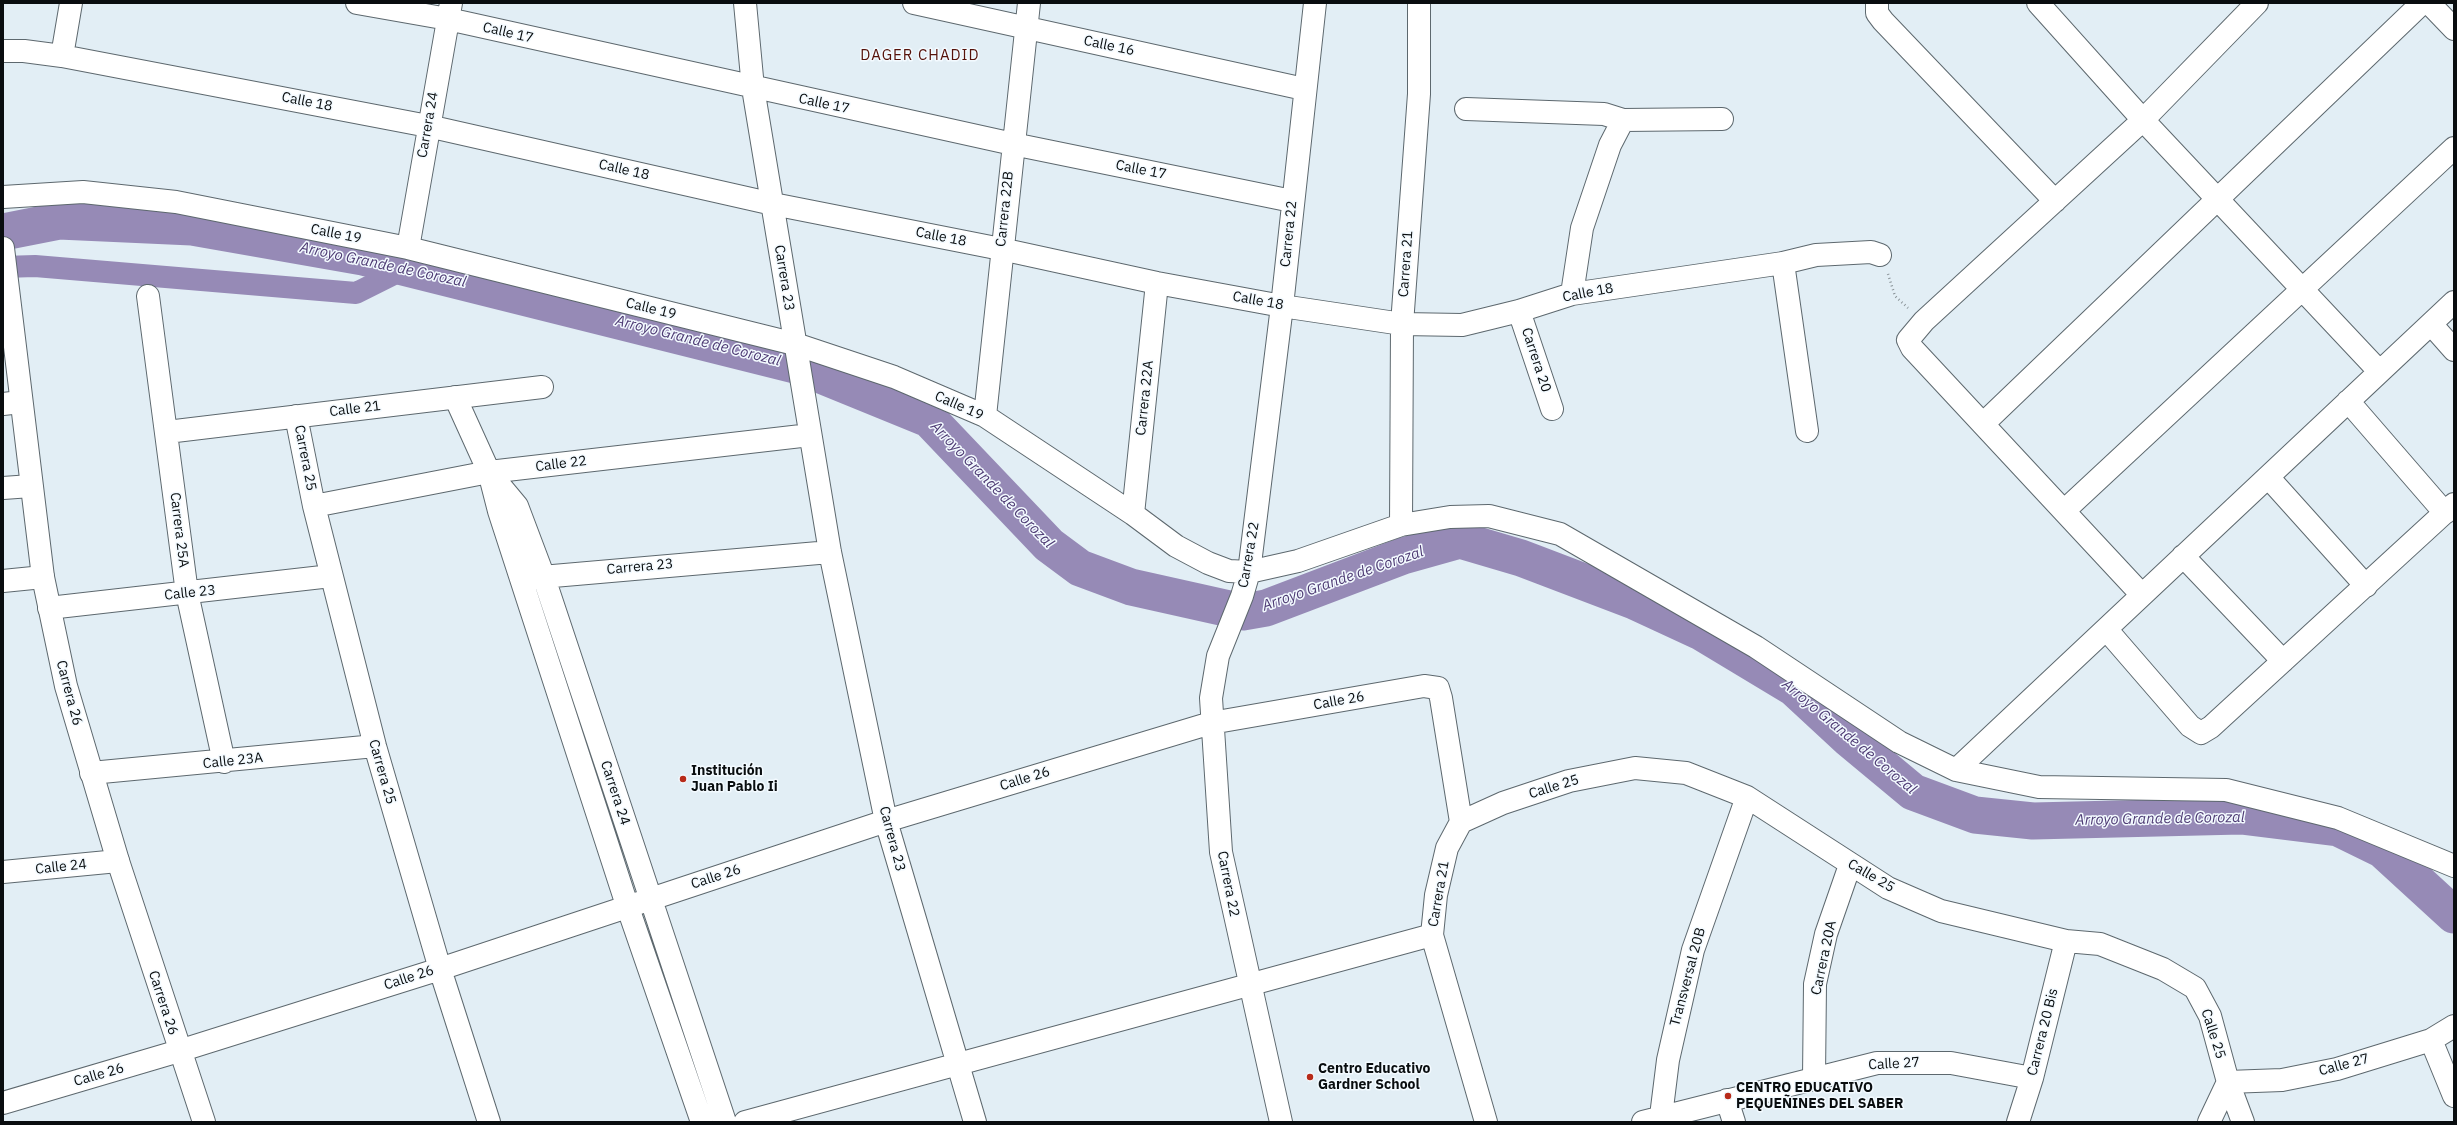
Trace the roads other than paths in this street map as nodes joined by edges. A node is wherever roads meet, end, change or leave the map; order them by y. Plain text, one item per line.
1 (71, 3) edge
2 (357, 3) edge
3 (745, 3) edge
4 (914, 3) edge
5 (1029, 3) edge
6 (1315, 3) edge
7 (1419, 3) edge
8 (1877, 3) edge
9 (2038, 3) edge
10 (2257, 3) edge
11 (2422, 3) edge
12 (2429, 3) edge
13 (450, 11) edge
14 (1026, 28) junction
15 (2454, 29) edge
16 (3, 51) edge
17 (62, 56) junction
18 (753, 88) junction
19 (1304, 89) junction
20 (1466, 109) dead end
21 (1722, 119) dead end
22 (1623, 120) junction
23 (2143, 120) junction
24 (428, 126) junction
25 (1013, 144) junction
26 (2454, 148) edge
27 (3, 197) edge
28 (2217, 199) junction
29 (1292, 201) junction
30 (2055, 202) junction
31 (773, 204) junction
32 (3, 248) edge
33 (408, 248) junction
34 (1001, 248) junction
35 (1880, 255) road end
36 (1783, 263) junction
37 (1157, 283) junction
38 (2302, 290) junction
39 (1572, 294) junction
40 (148, 296) dead end
41 (2454, 302) edge
42 (1282, 306) junction
43 (1519, 311) junction
44 (6, 317) edge
45 (1402, 324) junction
46 (2431, 324) junction
47 (2454, 350) edge
48 (796, 353) junction
49 (2379, 371) junction
50 (542, 387) dead end
51 (455, 397) junction
52 (2348, 401) junction
53 (12, 403) edge
54 (1552, 409) dead end
55 (296, 416) junction
56 (984, 416) junction
57 (1984, 423) junction
58 (1807, 431) dead end
59 (167, 432) junction
60 (810, 436) junction
61 (489, 472) junction
62 (2268, 477) junction
63 (31, 486) junction
64 (3, 488) edge
65 (314, 506) junction
66 (2449, 508) edge
67 (2065, 510) junction
68 (1133, 514) junction
69 (1401, 525) junction
70 (830, 552) junction
71 (2183, 556) junction
72 (1249, 572) junction
73 (331, 576) junction
74 (43, 577) junction
75 (533, 578) junction
76 (3, 581) edge
77 (2366, 586) junction
78 (187, 593) junction
79 (2142, 595) junction
80 (49, 608) junction
81 (2106, 629) junction
82 (2283, 661) junction
83 (1211, 723) junction
84 (375, 746) junction
85 (224, 762) junction
86 (1956, 770) junction
87 (91, 774) junction
88 (1747, 797) junction
89 (886, 821) junction
90 (1461, 822) junction
91 (118, 861) junction
92 (1850, 865) junction
93 (2454, 866) edge
94 (3, 872) edge
95 (650, 898) junction
96 (627, 905) junction
97 (1432, 936) junction
98 (2066, 941) junction
99 (440, 968) junction
100 (1252, 986) junction
101 (2454, 1026) edge
102 (2431, 1040) junction
103 (179, 1051) junction
104 (958, 1066) junction
105 (1814, 1077) junction
106 (2032, 1078) junction
107 (2228, 1082) junction
108 (2454, 1096) edge
109 (1727, 1100) junction
110 (3, 1103) edge
111 (1652, 1119) edge
112 (204, 1122) edge
113 (489, 1122) edge
114 (702, 1122) edge
115 (725, 1122) edge
116 (744, 1122) edge
117 (975, 1122) edge
118 (1281, 1122) edge
119 (1486, 1122) edge
120 (1734, 1122) edge
121 (2018, 1122) edge
122 (2209, 1122) edge
123 (2243, 1122) edge

1 - 17 street
2 - 13 street, Calle 17
3 - 18 street, Carrera 23
4 - 14 street, Calle 16
5 - 14 street, Carrera 22B
6 - 19 street, Carrera 22
7 - 45 street, Carrera 21
8 - 30 street
9 - 23 street
10 - 23 street
11 - 28 street
12 - 15 street
13 - 18 street, Calle 17
13 - 24 street, Carrera 24
14 - 19 street, Calle 16
14 - 25 street, Carrera 22B
16 - 17 street, Calle 18
17 - 24 street, Calle 18
18 - 25 street, Calle 17
18 - 31 street, Carrera 23
19 - 29 street, Carrera 22
20 - 22 street
21 - 22 street
22 - 39 street
23 - 28 street
23 - 30 street
24 - 31 street, Calle 18
24 - 33 street, Carrera 24
25 - 29 street, Calle 17
25 - 34 street, Carrera 22B
26 - 38 street
27 - 33 street, Calle 19
28 - 38 street
28 - 57 street
29 - 42 street, Carrera 22
30 - 57 street
31 - 34 street, Calle 18
31 - 48 street, Carrera 23
32 - 44 street, Carrera 26
33 - 48 street, Calle 19
34 - 37 street, Calle 18
34 - 56 street, Carrera 22B
35 - 36 street, Calle 18
36 - 39 street, Calle 18
36 - 58 street
37 - 42 street, Calle 18
37 - 68 street, Carrera 22A
38 - 49 street
38 - 67 street
39 - 43 street, Calle 18
40 - 59 street, Carrera 25A
41 - 46 street
42 - 45 street, Calle 18
42 - 72 street, Carrera 22
43 - 45 street, Calle 18
43 - 54 street, Carrera 20
44 - 53 street, Carrera 26
45 - 69 street, Carrera 21
46 - 47 street
46 - 49 street
48 - 56 street, Calle 19
48 - 60 street, Carrera 23
49 - 52 street
50 - 51 street, Calle 21
51 - 55 street, Calle 21
51 - 61 street, Carrera 24
52 - 62 street
52 - 66 street
53 - 63 street, Carrera 26
55 - 59 street, Calle 21
55 - 65 street, Carrera 25
56 - 68 street, Calle 19
57 - 67 street
59 - 78 street, Carrera 25A
60 - 61 street, Calle 22
60 - 70 street, Carrera 23
61 - 65 street, Calle 22
61 - 75 street, Carrera 24
62 - 71 street
62 - 77 street
63 - 64 street
63 - 74 street, Carrera 26
65 - 73 street, Carrera 25
66 - 77 street
67 - 79 street
68 - 72 street, Calle 19
69 - 72 street, Calle 19
69 - 86 street, Calle 19
70 - 75 street, Carrera 23
70 - 89 street, Carrera 23
71 - 79 street
71 - 82 street
72 - 83 street, Carrera 22
73 - 78 street, Calle 23
73 - 84 street, Carrera 25
74 - 76 street
74 - 80 street, Carrera 26
75 - 95 street, Carrera 24
75 - 96 street, Carrera 24
77 - 82 street
78 - 80 street, Calle 23
78 - 85 street, Carrera 25A
79 - 81 street
80 - 87 street, Carrera 26
81 - 82 street
81 - 86 street
83 - 89 street, Calle 26
83 - 90 street, Calle 26
83 - 100 street, Carrera 22
84 - 85 street, Calle 23A
84 - 99 street, Carrera 25
85 - 87 street, Calle 23A
86 - 93 street, Calle 19
87 - 91 street, Carrera 26
88 - 90 street, Calle 25
88 - 92 street, Calle 25
88 - 111 street, Transversal 20B
89 - 95 street, Calle 26
89 - 104 street, Carrera 23
90 - 97 street, Carrera 21
91 - 94 street, Calle 24
91 - 103 street, Carrera 26
92 - 98 street, Calle 25
92 - 105 street, Carrera 20A
95 - 96 street, Calle 26
95 - 115 street, Carrera 24
96 - 99 street, Calle 26
96 - 114 street, Carrera 24
97 - 100 street
97 - 119 street, Carrera 21
98 - 106 street, Carrera 20 Bis
98 - 107 street, Calle 25
99 - 103 street, Calle 26
99 - 113 street, Carrera 25
100 - 104 street
100 - 118 street, Carrera 22
101 - 102 street, Calle 27
102 - 107 street, Calle 27
102 - 108 street
103 - 110 street, Calle 26
103 - 112 street, Carrera 26
104 - 116 street
104 - 117 street, Carrera 23
105 - 106 street, Calle 27
105 - 109 street, Calle 27
106 - 121 street, Carrera 20 Bis
107 - 122 street
107 - 123 street, Calle 25
109 - 111 street, Calle 27
109 - 120 street

